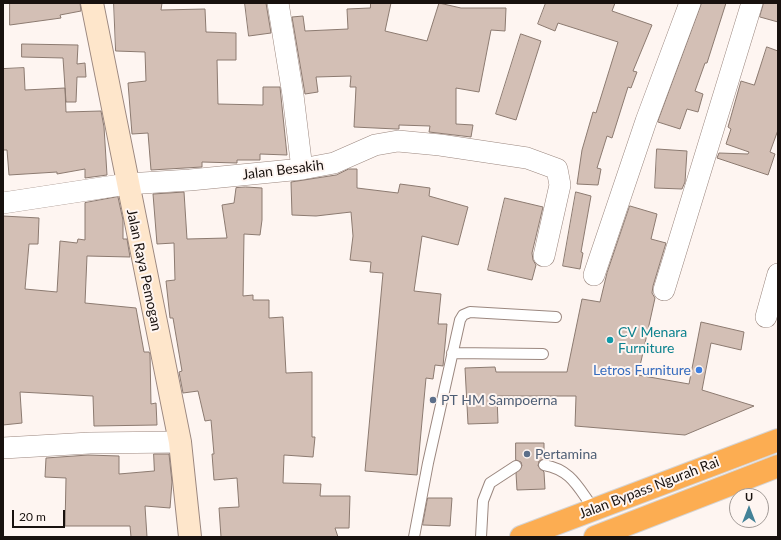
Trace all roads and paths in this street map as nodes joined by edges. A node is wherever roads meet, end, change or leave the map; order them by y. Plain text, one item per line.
1 (92, 3) edge
2 (278, 3) edge
3 (690, 3) edge
4 (752, 3) edge
5 (302, 169) junction
6 (127, 184) junction
7 (3, 202) edge
8 (544, 256) dead end
9 (778, 274) edge
10 (594, 275) dead end
11 (664, 290) dead end
12 (556, 316) dead end
13 (766, 316) dead end
14 (452, 353) junction
15 (543, 354) dead end
16 (778, 440) edge
17 (180, 442) junction
18 (3, 448) edge
19 (544, 465) dead end
20 (516, 466) dead end
21 (778, 466) edge
22 (594, 509) junction
23 (190, 537) edge
24 (414, 537) edge
25 (481, 537) edge
26 (521, 537) edge
27 (595, 537) edge

1 - 6 street, Jalan Raya Pemogan
2 - 5 street
3 - 10 street
4 - 11 street
5 - 6 street, Jalan Besakih
5 - 8 street, Jalan Besakih
6 - 7 street, Jalan Besakih
6 - 17 street, Jalan Raya Pemogan
9 - 13 street
12 - 14 lane
14 - 15 lane
14 - 24 lane
16 - 22 highway, Jalan Bypass Ngurah Rai
17 - 18 street
17 - 23 street, Jalan Raya Pemogan
19 - 22 lane
20 - 25 lane
21 - 27 highway, Jalan Bypass Ngurah Rai
22 - 26 highway, Jalan Bypass Ngurah Rai

